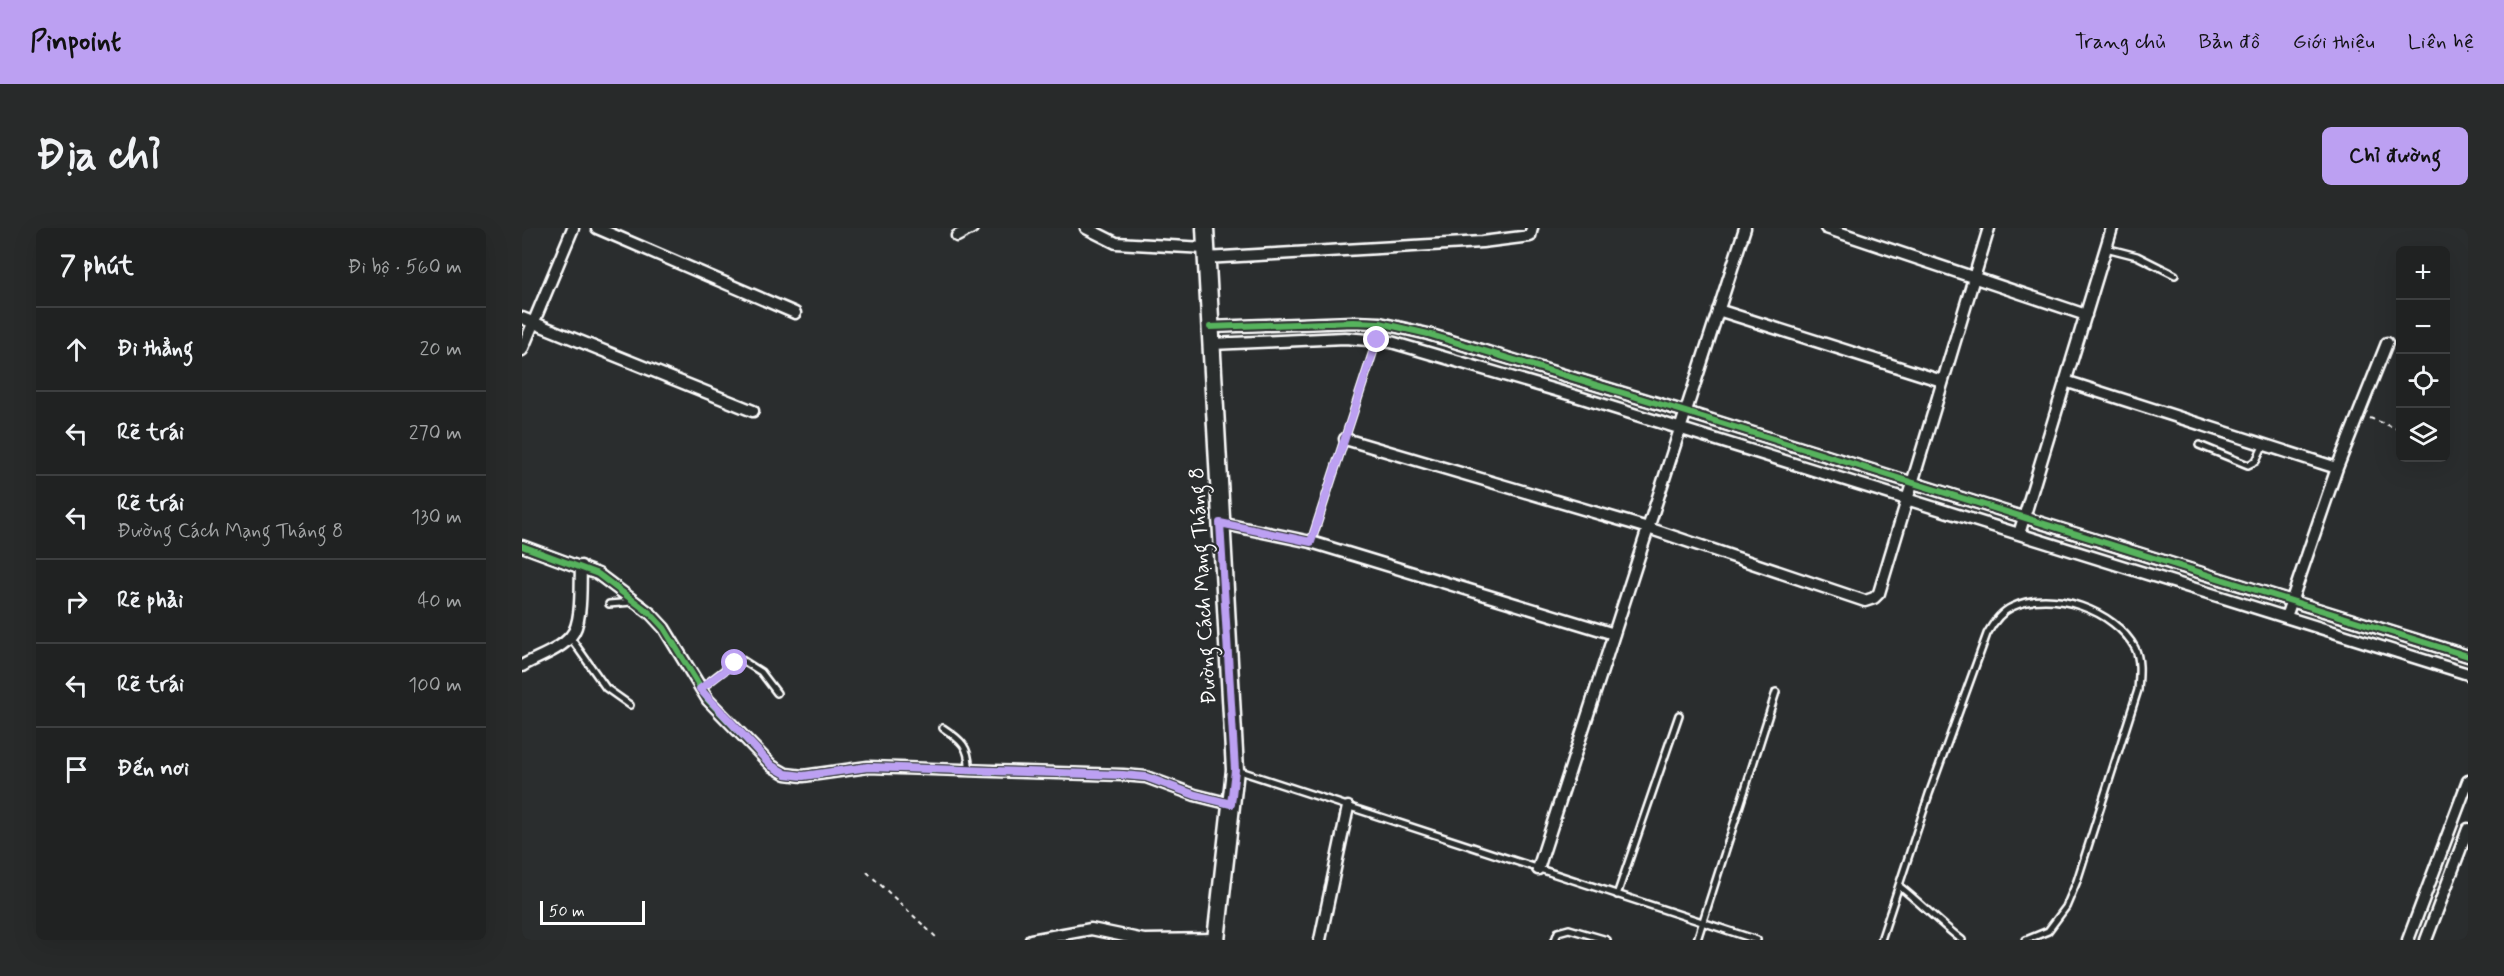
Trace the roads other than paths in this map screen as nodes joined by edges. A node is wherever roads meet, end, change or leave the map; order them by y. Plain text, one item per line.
1 (573, 228) edge
2 (597, 228) edge
3 (972, 228) edge
4 (1086, 228) edge
5 (1205, 228) edge
6 (1532, 228) edge
7 (1745, 228) edge
8 (1826, 228) edge
9 (1866, 228) edge
10 (1989, 228) edge
11 (2112, 228) edge
12 (957, 236) dead end
13 (1862, 240) junction
14 (2106, 248) junction
15 (1205, 253) junction
16 (2175, 275) dead end
17 (1973, 278) junction
18 (1718, 310) junction
19 (795, 313) dead end
20 (2086, 315) junction
21 (522, 318) edge
22 (534, 322) junction
23 (1380, 323) junction
24 (1210, 327) junction
25 (1377, 340) junction
26 (2387, 343) dead end
27 (1211, 344) junction
28 (522, 350) edge
29 (1584, 381) junction
30 (1942, 381) junction
31 (2065, 381) junction
32 (1579, 397) junction
33 (753, 411) dead end
34 (1686, 412) junction
35 (1680, 429) junction
36 (1345, 439) junction
37 (2264, 444) junction
38 (2199, 446) dead end
39 (2337, 468) junction
40 (1911, 482) junction
41 (1907, 499) junction
42 (2024, 518) junction
43 (1220, 523) junction
44 (1648, 528) junction
45 (2019, 534) junction
46 (1311, 542) junction
47 (522, 546) edge
48 (581, 566) junction
49 (2291, 601) junction
50 (637, 602) junction
51 (609, 604) dead end
52 (2286, 617) junction
53 (1614, 634) junction
54 (2401, 635) junction
55 (570, 637) junction
56 (2394, 651) junction
57 (2468, 656) edge
58 (522, 666) edge
59 (2468, 674) edge
60 (700, 689) junction
61 (1776, 692) dead end
62 (777, 693) dead end
63 (630, 705) dead end
64 (1679, 715) dead end
65 (943, 728) dead end
66 (969, 770) junction
67 (1235, 770) junction
68 (2468, 781) edge
69 (1231, 804) junction
70 (1348, 807) junction
71 (2468, 829) edge
72 (1538, 869) junction
73 (1899, 886) junction
74 (1617, 895) junction
75 (1702, 922) junction
76 (1125, 939) edge
77 (1216, 939) edge
78 (1031, 940) edge
79 (1320, 940) edge
80 (1555, 940) edge
81 (1607, 940) edge
82 (1696, 940) edge
83 (1756, 940) edge
84 (1881, 940) edge
85 (1962, 940) edge
86 (2026, 940) edge
87 (2408, 940) edge
88 (2426, 940) edge

1 - 22 street
2 - 19 street
3 - 12 street
4 - 15 street
5 - 15 street, Đường Cách Mạng Tháng 8
6 - 15 street
7 - 18 street
8 - 13 street
9 - 13 street
10 - 17 street
11 - 14 street
13 - 17 street
14 - 16 lane
14 - 20 street
15 - 24 street, Đường Cách Mạng Tháng 8
17 - 20 street
17 - 30 street
18 - 30 street
18 - 34 street
20 - 31 street
21 - 22 street
22 - 28 street
22 - 33 street
23 - 24 street
23 - 25 lane
23 - 29 street
24 - 27 street, Đường Cách Mạng Tháng 8
25 - 27 street
25 - 32 street
25 - 36 lane
26 - 39 street
27 - 43 street, Đường Cách Mạng Tháng 8
29 - 32 street
29 - 34 street
30 - 40 street
31 - 37 street
31 - 42 street
32 - 35 street
34 - 35 street
34 - 40 street
35 - 41 street
35 - 44 street
36 - 44 street
36 - 46 lane
37 - 38 lane
37 - 39 street
39 - 49 street
40 - 41 street
40 - 42 street
41 - 44 street
41 - 45 street
42 - 45 street
42 - 49 street
43 - 46 street
43 - 67 street, Đường Cách Mạng Tháng 8
44 - 53 street
45 - 52 street
46 - 53 street
47 - 48 street
48 - 50 street
48 - 55 street
49 - 52 street
49 - 54 street
50 - 51 lane
50 - 60 street
52 - 56 street
53 - 72 street
54 - 56 street
54 - 57 street
55 - 58 street
55 - 63 lane
56 - 59 street
60 - 62 lane
60 - 66 street
61 - 75 lane
64 - 74 lane
65 - 66 lane
66 - 69 street
67 - 69 street, Đường Cách Mạng Tháng 8
67 - 70 lane
68 - 87 street
69 - 77 street, Đường Cách Mạng Tháng 8
70 - 72 lane
70 - 79 street
71 - 88 street
72 - 74 lane
73 - 84 lane
73 - 85 lane
73 - 86 lane
74 - 75 lane
75 - 82 lane
75 - 83 lane
76 - 77 street
76 - 78 street
80 - 81 lane

